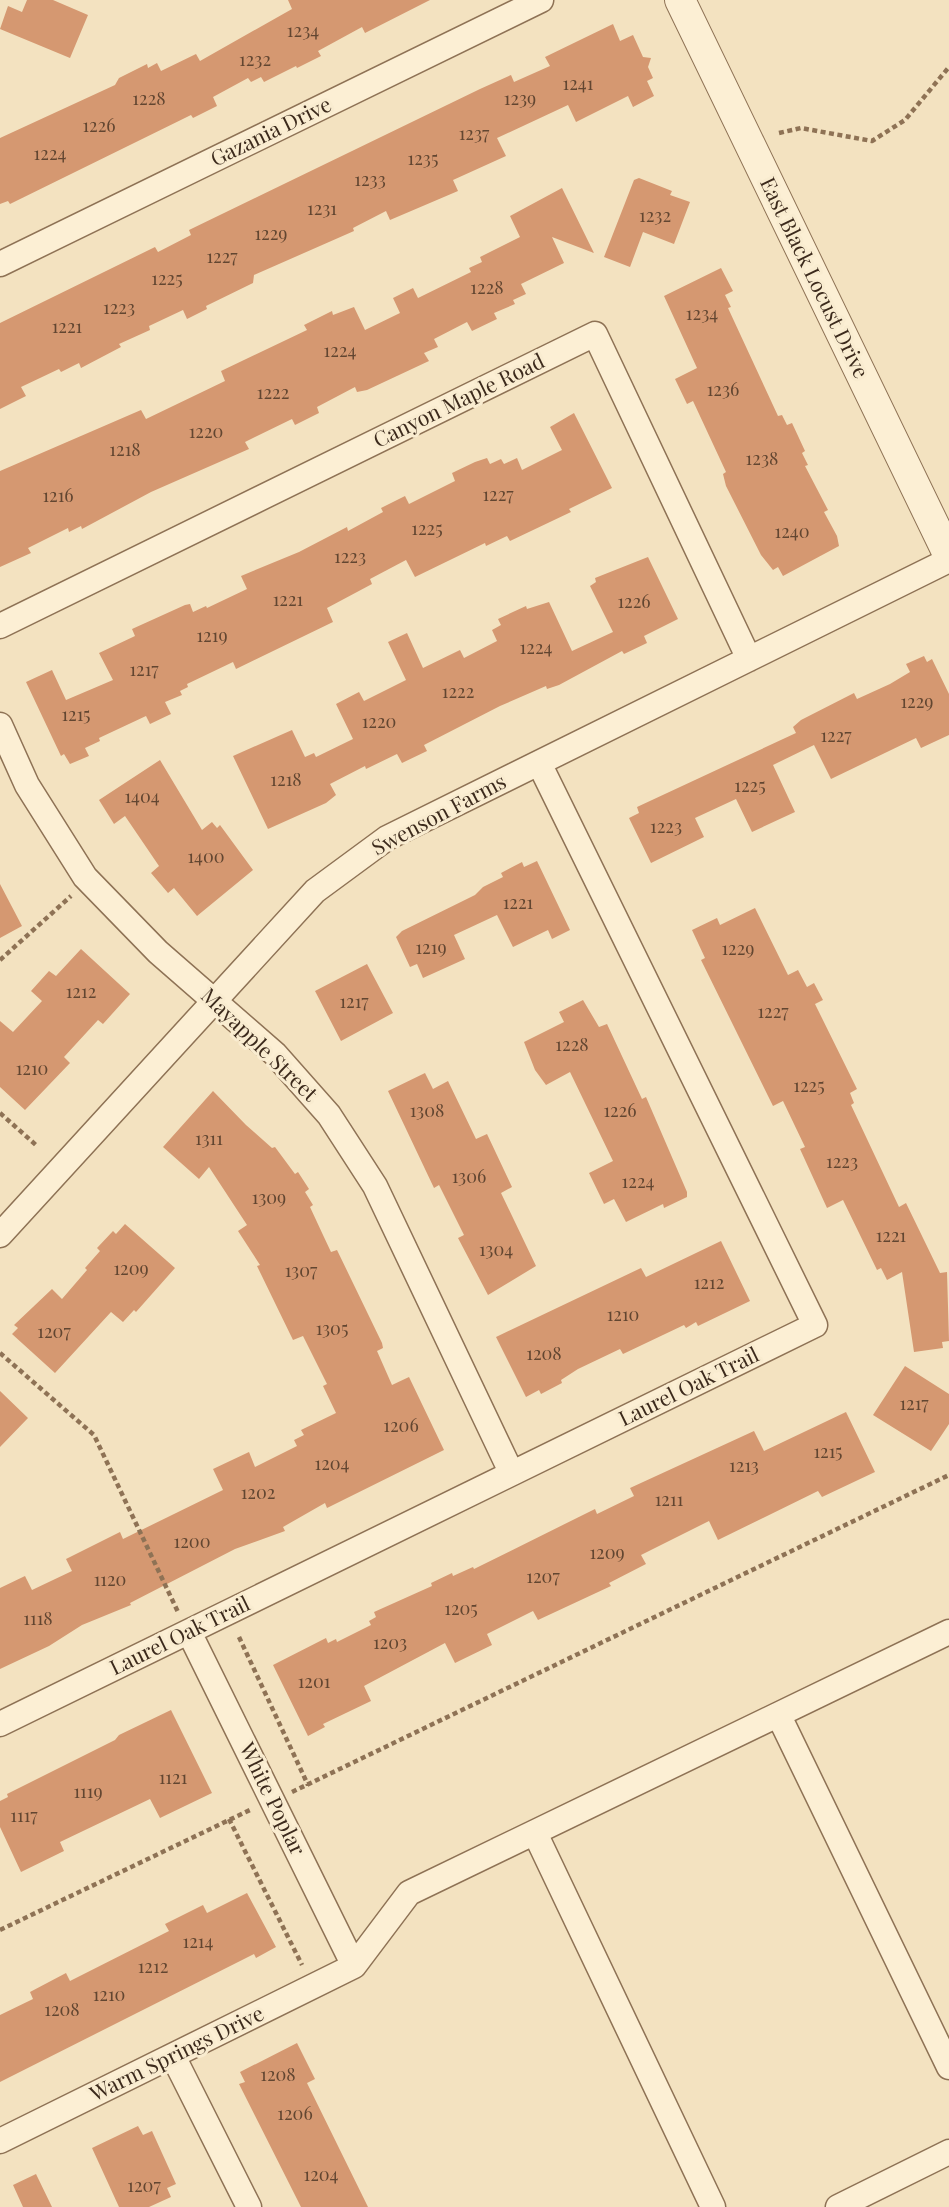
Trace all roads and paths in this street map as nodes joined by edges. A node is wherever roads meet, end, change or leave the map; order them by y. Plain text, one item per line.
1 (541, 0) edge
2 (680, 0) edge
3 (949, 67) edge
4 (779, 133) dead end
5 (0, 264) edge
6 (949, 558) edge
7 (0, 626) edge
8 (749, 659) junction
9 (0, 725) edge
10 (539, 763) junction
11 (71, 896) dead end
12 (0, 960) edge
13 (213, 999) junction
14 (0, 1112) edge
15 (36, 1145) dead end
16 (0, 1235) edge
17 (0, 1353) edge
18 (511, 1472) junction
19 (949, 1475) edge
20 (184, 1622) junction
21 (949, 1632) edge
22 (239, 1637) dead end
23 (779, 1716) junction
24 (0, 1724) edge
25 (308, 1785) junction
26 (272, 1800) junction
27 (229, 1819) junction
28 (535, 1833) junction
29 (0, 1930) edge
30 (303, 1966) dead end
31 (354, 1966) junction
32 (173, 2056) junction
33 (949, 2067) edge
34 (0, 2141) edge
35 (949, 2152) edge
36 (249, 2207) edge
37 (713, 2207) edge
38 (838, 2207) edge

1 - 5 street, Gazania Drive
2 - 6 street, East Black Locust Drive
3 - 4 path
6 - 8 street, Swenson Farms
7 - 8 street, Canyon Maple Road
8 - 10 street, Swenson Farms
9 - 13 street, Mayapple Street
10 - 13 street, Swenson Farms
10 - 18 street, Laurel Oak Trail
11 - 12 path
13 - 16 street, Swenson Farms
13 - 18 street, Mayapple Street
14 - 15 path
17 - 20 path
18 - 20 street, Laurel Oak Trail
19 - 25 path
20 - 24 street, Laurel Oak Trail
20 - 26 street, White Poplar
21 - 23 street
22 - 25 path
23 - 28 street
23 - 33 street
25 - 26 path
26 - 27 path
26 - 31 street, White Poplar
27 - 29 path
27 - 30 path
28 - 31 street
28 - 37 street
31 - 32 street, Warm Springs Drive
32 - 34 street, Warm Springs Drive
32 - 36 street
35 - 38 street

